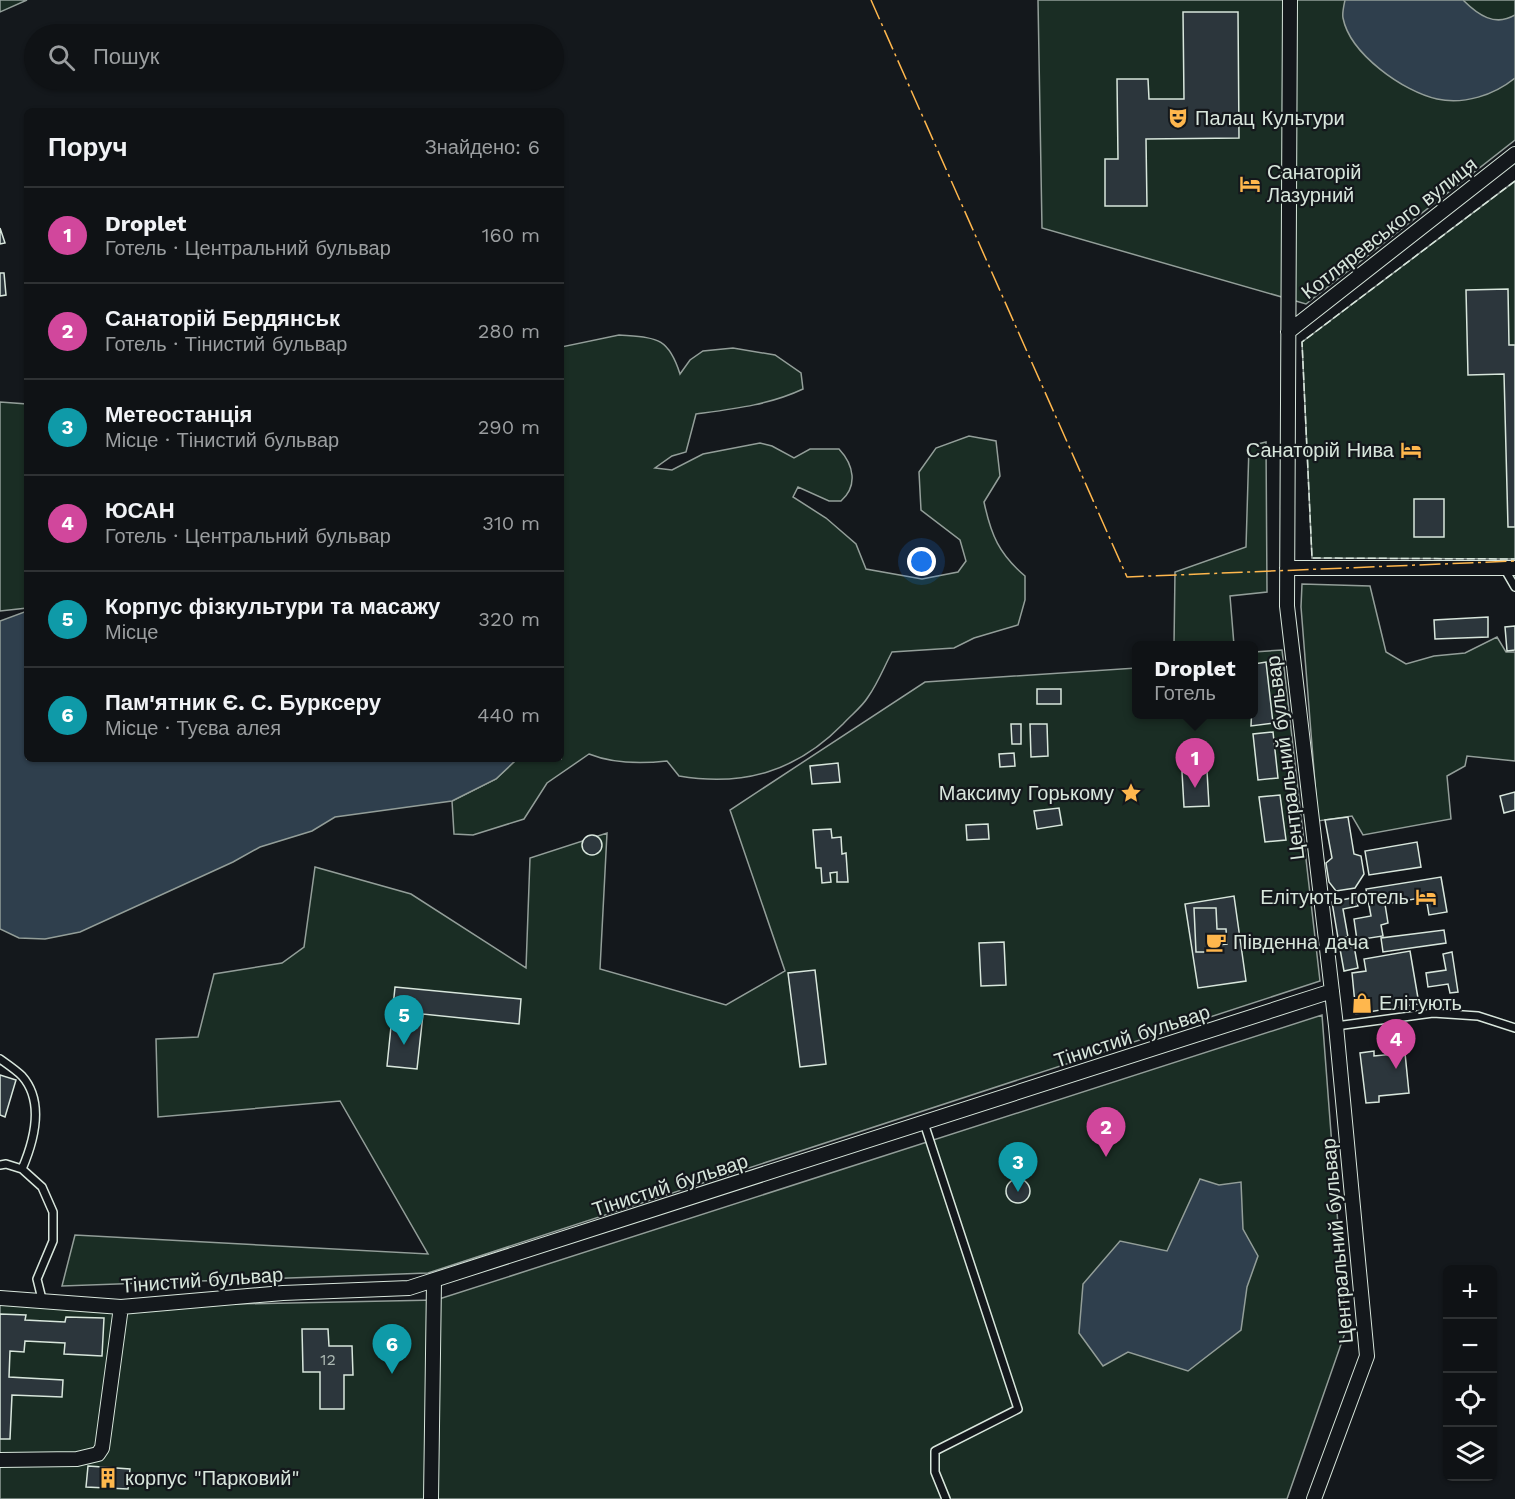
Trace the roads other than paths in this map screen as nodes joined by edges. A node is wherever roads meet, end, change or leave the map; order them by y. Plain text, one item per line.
1 (1290, 0) edge
2 (1515, 154) edge
3 (1288, 332) junction
4 (1287, 568) junction
5 (1510, 568) edge
6 (1515, 587) edge
7 (1332, 991) junction
8 (1336, 1026) junction
9 (1515, 1028) edge
10 (0, 1059) edge
11 (924, 1123) junction
12 (0, 1165) edge
13 (22, 1169) junction
14 (434, 1281) junction
15 (0, 1298) edge
16 (42, 1299) junction
17 (121, 1307) junction
18 (0, 1460) edge
19 (431, 1499) edge
20 (946, 1499) edge
21 (1314, 1499) edge

1 - 3 street, Центральний бульвар
2 - 3 street, Котляревського вулиця
3 - 4 street, Центральний бульвар
4 - 5 street
4 - 7 street, Центральний бульвар
5 - 6 lane
7 - 8 street, Центральний бульвар
7 - 11 street, Тінистий бульвар
8 - 9 lane
8 - 21 street, Центральний бульвар
10 - 13 lane
11 - 14 street, Тінистий бульвар
11 - 20 lane
12 - 13 lane
13 - 16 lane
14 - 17 street, Тінистий бульвар
14 - 19 street
15 - 16 street, Тінистий бульвар
16 - 17 street, Тінистий бульвар
17 - 18 street

